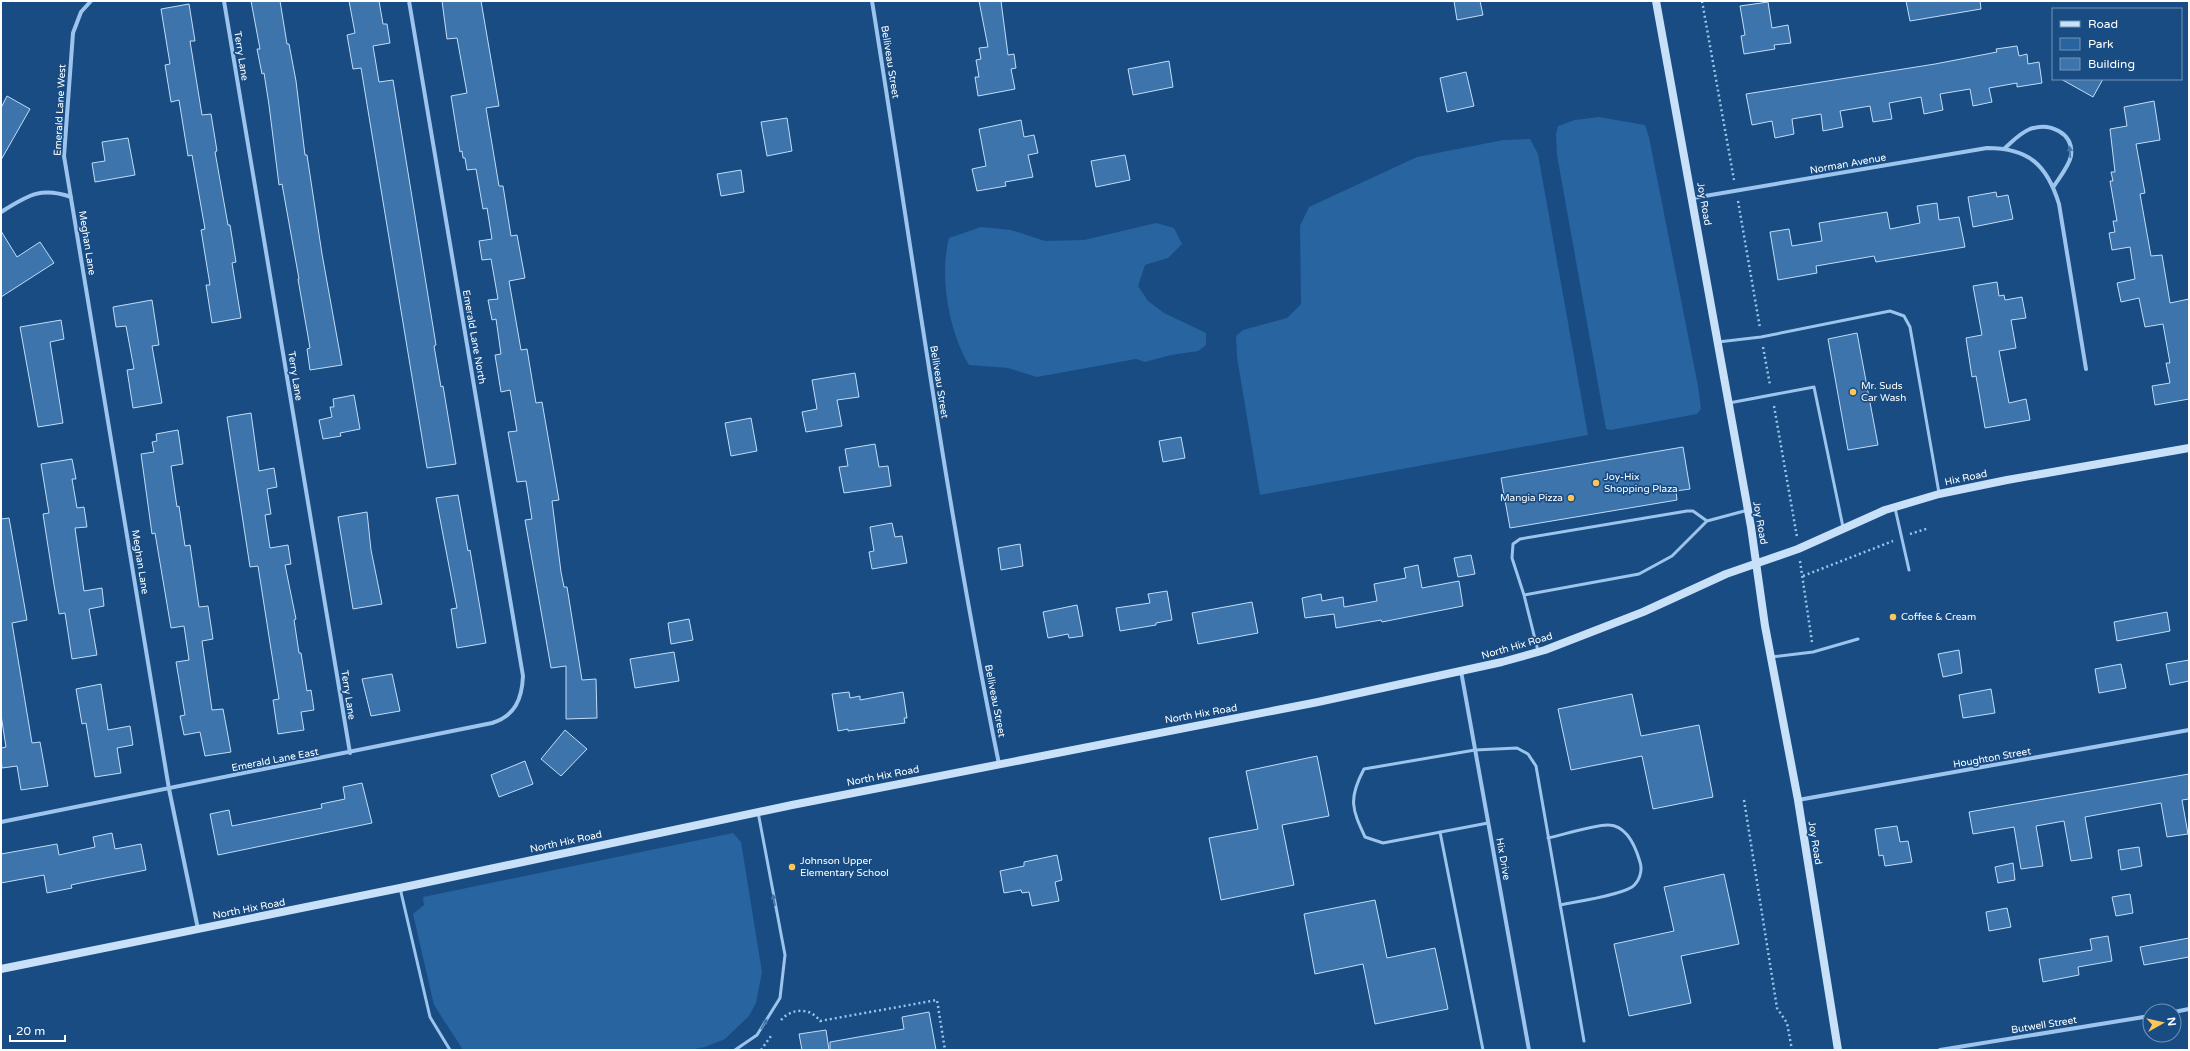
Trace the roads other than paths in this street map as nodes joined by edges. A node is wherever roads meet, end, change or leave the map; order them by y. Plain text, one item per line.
1 (91, 1) edge
2 (224, 1) edge
3 (409, 1) edge
4 (872, 1) edge
5 (1656, 1) edge
6 (2005, 148) junction
7 (2054, 186) junction
8 (71, 197) junction
9 (1693, 198) junction
10 (1, 212) edge
11 (1718, 342) junction
12 (2086, 369) dead end
13 (1729, 403) junction
14 (2189, 448) edge
15 (1939, 494) junction
16 (1895, 507) junction
17 (1748, 510) junction
18 (1707, 521) junction
19 (1844, 529) junction
20 (1757, 564) junction
21 (1909, 570) dead end
22 (1524, 595) junction
23 (1858, 640) dead end
24 (1538, 651) junction
25 (1771, 657) junction
26 (1461, 670) junction
27 (523, 676) joint
28 (2189, 730) edge
29 (1475, 750) junction
30 (350, 753) junction
31 (999, 764) junction
32 (169, 789) junction
33 (1798, 800) junction
34 (758, 812) junction
35 (1, 822) edge
36 (1488, 823) junction
37 (1440, 832) junction
38 (1548, 838) junction
39 (400, 888) junction
40 (1560, 905) junction
41 (198, 929) junction
42 (1, 969) edge
43 (2142, 1017) edge
44 (1584, 1041) dead end
45 (450, 1050) edge
46 (735, 1050) edge
47 (1483, 1050) edge
48 (1528, 1050) edge
49 (1838, 1050) edge
50 (1940, 1050) edge

1 - 8 street, Emerald Lane West
2 - 30 street, Terry Lane
3 - 27 street, Emerald Lane North
4 - 31 street, Belliveau Street
5 - 9 street, Joy Road
6 - 7 street, Norman Avenue
7 -> 6 street
6 - 9 street, Norman Avenue
7 - 12 street, Norman Avenue
8 - 10 street
8 - 32 street, Meghan Lane
9 - 11 street, Joy Road
11 - 13 street, Joy Road
11 - 15 lane
13 - 17 street, Joy Road
13 - 19 lane
14 - 15 street, Hix Road
15 - 16 street, Hix Road
16 - 19 street, Hix Road
16 - 21 lane
17 - 18 lane
17 - 20 street, Joy Road
18 - 22 lane
18 - 22 lane
19 - 20 street, Hix Road
20 - 24 street, North Hix Road
20 - 25 street, Joy Road
22 - 24 lane
23 - 25 lane
24 - 26 street, North Hix Road
25 - 33 street, Joy Road
26 - 29 street, Hix Drive
26 - 31 street, North Hix Road
27 - 30 street, Emerald Lane East
28 - 33 street, Houghton Street
29 - 36 street, Hix Drive
29 - 37 lane
29 - 38 lane
30 - 32 street, Emerald Lane East
31 - 34 street, North Hix Road
32 - 35 street, Emerald Lane East
32 - 41 street, Meghan Lane
33 - 49 street, Joy Road
34 - 39 street, North Hix Road
46 -> 34 lane
36 - 37 lane
36 - 48 street, Hix Drive
37 - 47 lane
38 - 40 lane
38 - 40 lane
39 - 41 street, North Hix Road
39 - 45 lane
40 - 44 lane
41 - 42 street, North Hix Road
43 - 50 street, Butwell Street

